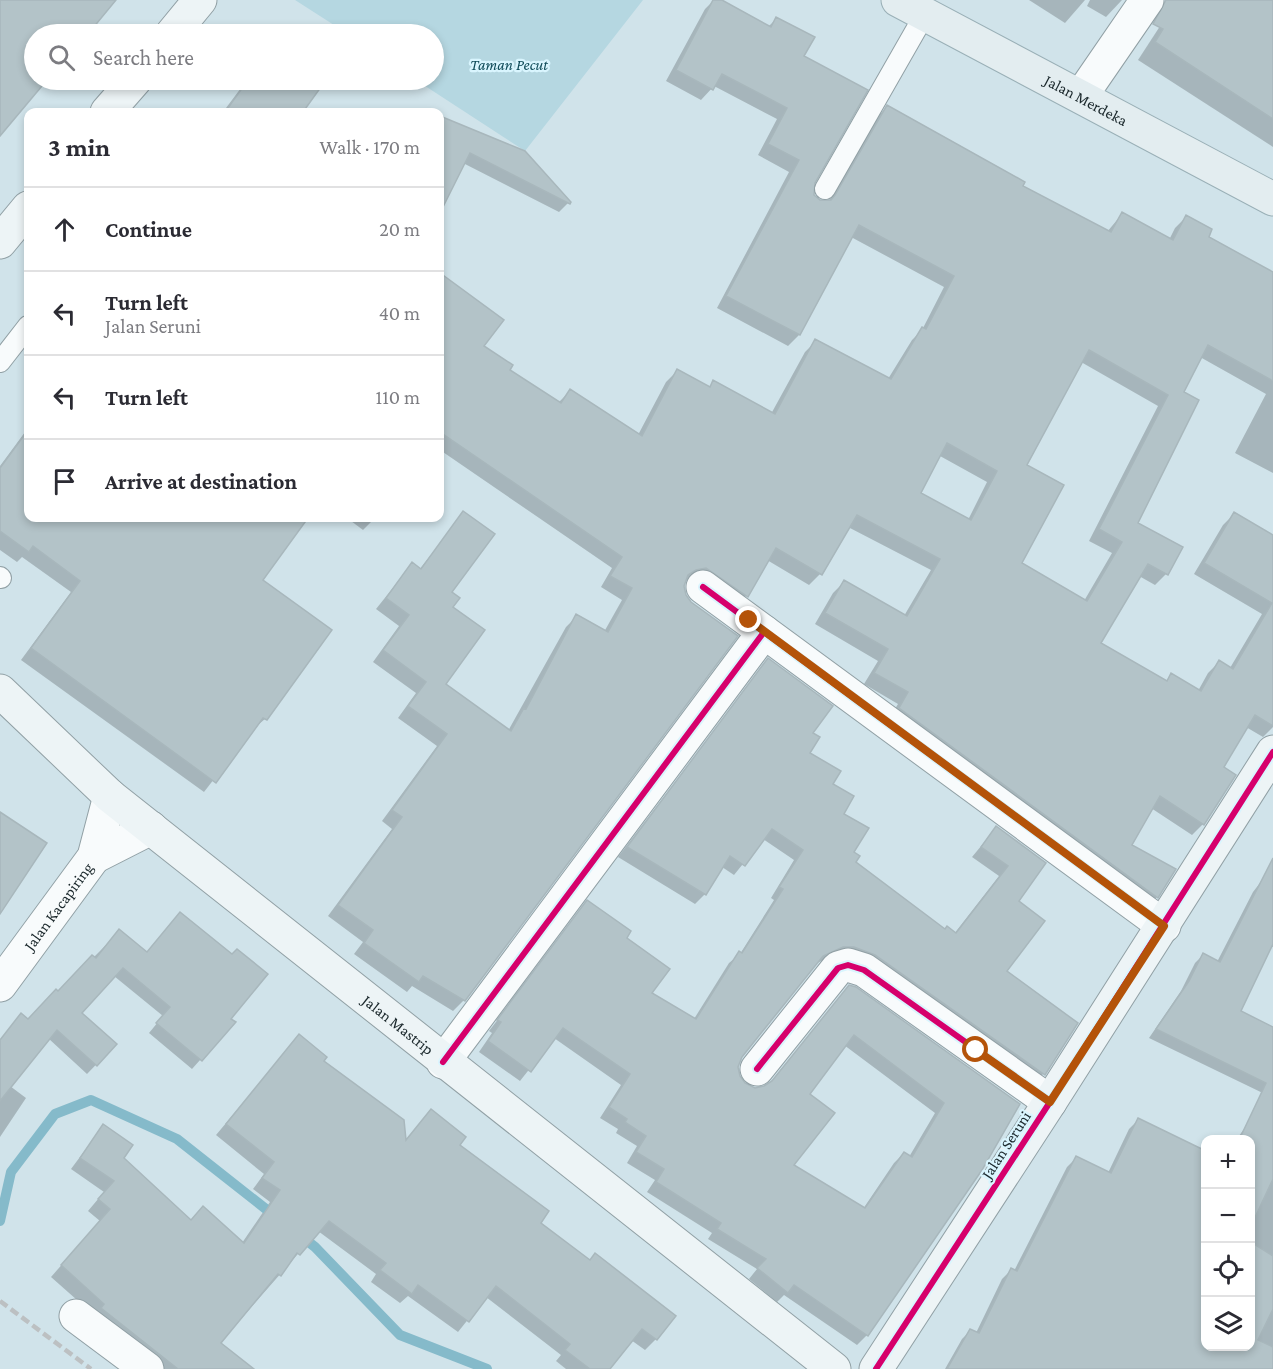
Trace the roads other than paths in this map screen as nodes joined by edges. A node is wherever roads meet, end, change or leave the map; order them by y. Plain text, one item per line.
1 (200, 0) edge
2 (1147, 0) edge
3 (912, 7) edge
4 (180, 24) edge
5 (126, 90) edge
6 (1081, 96) junction
7 (110, 108) edge
8 (825, 189) dead end
9 (1273, 199) edge
10 (24, 331) edge
11 (0, 362) edge
12 (703, 587) dead end
13 (764, 632) junction
14 (0, 691) edge
15 (1273, 752) edge
16 (110, 796) junction
17 (151, 828) junction
18 (94, 857) junction
19 (1164, 926) junction
20 (0, 985) edge
21 (443, 1062) junction
22 (757, 1069) dead end
23 (1050, 1102) junction
24 (76, 1316) dead end
25 (147, 1369) edge
26 (834, 1369) edge
27 (876, 1369) edge

1 - 4 main road
2 - 6 street
3 - 6 main road, Jalan Merdeka
3 - 8 lane
5 - 7 main road
6 - 9 main road, Jalan Merdeka
10 - 11 lane
12 - 13 street
13 - 19 street
13 - 21 street
14 - 16 main road, Jalan Mastrip
15 - 19 main road, Jalan Seruni
16 - 17 main road, Jalan Mastrip
16 - 18 street, Jalan Kacapiring
17 - 18 street, Jalan Kacapiring
17 - 21 main road, Jalan Mastrip
18 - 20 street, Jalan Kacapiring
19 - 23 main road, Jalan Seruni
21 - 26 main road, Jalan Mastrip
22 - 23 street
23 - 27 main road, Jalan Seruni
24 - 25 street

